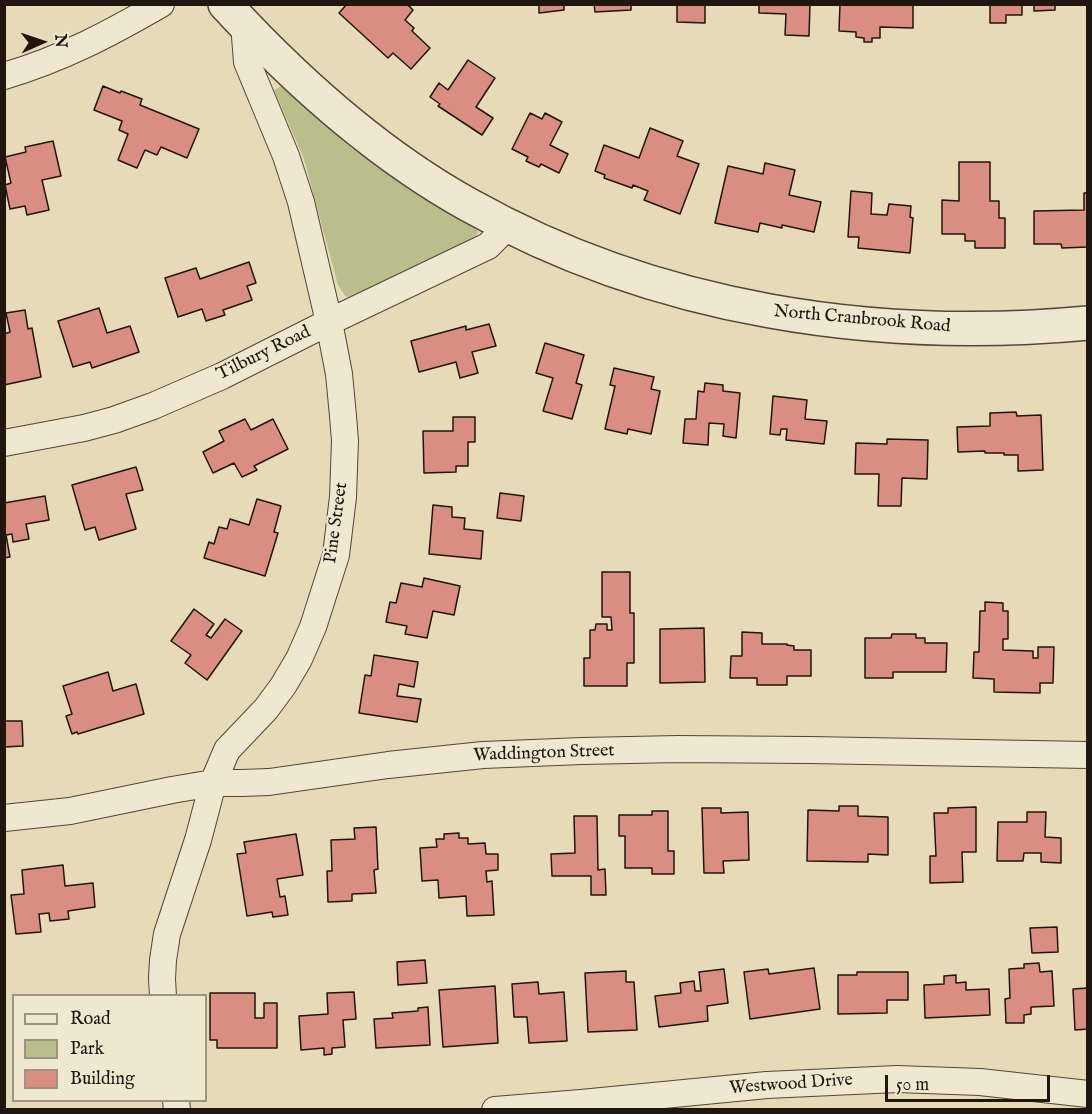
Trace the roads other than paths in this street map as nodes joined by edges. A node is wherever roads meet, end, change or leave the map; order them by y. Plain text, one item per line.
1 (161, 4) edge
2 (234, 14) edge
3 (4, 76) edge
4 (508, 226) junction
5 (329, 322) junction
6 (1088, 323) edge
7 (4, 443) edge
8 (1088, 755) edge
9 (213, 783) junction
10 (4, 818) edge
11 (163, 994) edge
12 (1088, 1094) edge
13 (495, 1110) edge

1 - 3 street
2 - 4 street, North Cranbrook Road
2 - 5 street, Pine Street
4 - 5 street, Tilbury Road
4 - 6 street, North Cranbrook Road
5 - 7 street, Tilbury Road
5 - 9 street, Pine Street
8 - 9 street, Waddington Street
9 - 10 street, Waddington Street
9 - 11 street, Pine Street
12 - 13 street, Westwood Drive

